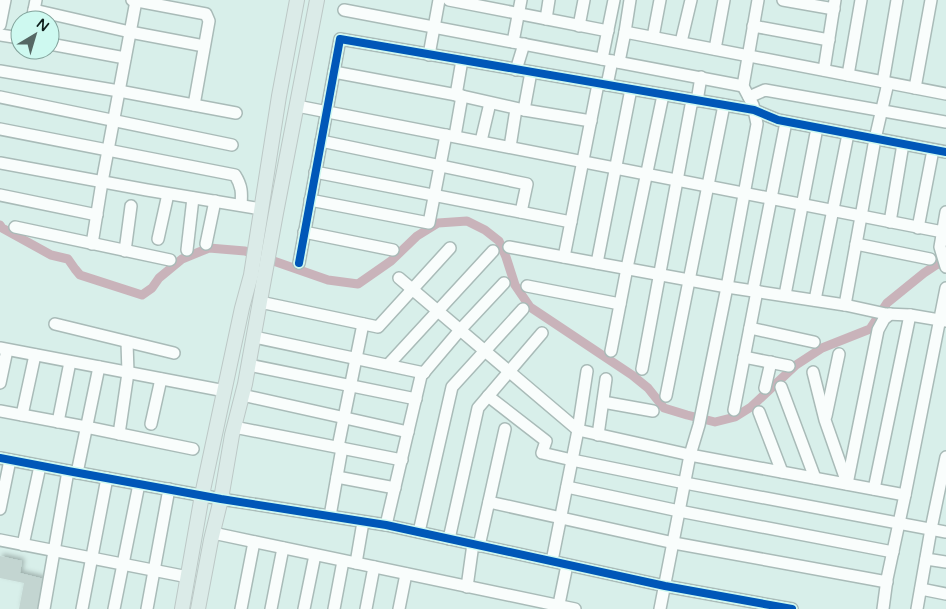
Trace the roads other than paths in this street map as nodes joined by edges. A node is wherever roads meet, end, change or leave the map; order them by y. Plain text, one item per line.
1 (5, 0) edge
2 (134, 0) edge
3 (297, 0) edge
4 (317, 0) edge
5 (439, 0) edge
6 (449, 0) edge
7 (521, 0) edge
8 (549, 0) edge
9 (584, 0) edge
10 (614, 0) edge
11 (630, 0) edge
12 (660, 0) edge
13 (691, 0) edge
14 (724, 0) edge
15 (758, 0) edge
16 (783, 0) edge
17 (861, 0) edge
18 (897, 0) edge
19 (931, 0) edge
20 (834, 5) edge
21 (344, 10) dead end
22 (518, 14) junction
23 (60, 16) edge
24 (546, 19) junction
25 (0, 25) edge
26 (434, 26) junction
27 (579, 26) junction
28 (753, 26) junction
29 (608, 31) junction
30 (130, 32) junction
31 (625, 32) junction
32 (653, 37) junction
33 (828, 40) junction
34 (681, 42) junction
35 (518, 43) junction
36 (60, 46) edge
37 (204, 46) junction
38 (715, 49) junction
39 (429, 55) junction
40 (748, 56) junction
41 (125, 58) junction
42 (462, 60) junction
43 (611, 60) junction
44 (516, 70) junction
45 (824, 70) junction
46 (0, 71) edge
47 (334, 72) junction
48 (531, 72) junction
49 (848, 74) junction
50 (701, 77) junction
51 (885, 83) junction
52 (603, 84) junction
53 (743, 86) junction
54 (915, 88) junction
55 (630, 89) junction
56 (119, 91) junction
57 (946, 94) edge
58 (663, 95) junction
59 (459, 96) junction
60 (0, 97) edge
61 (749, 98) junction
62 (695, 100) junction
63 (490, 103) junction
64 (194, 105) junction
65 (724, 105) junction
66 (297, 106) junction
67 (520, 110) junction
68 (754, 110) junction
69 (881, 110) junction
70 (326, 111) junction
71 (236, 113) dead end
72 (114, 120) junction
73 (591, 121) junction
74 (786, 122) junction
75 (946, 122) edge
76 (817, 128) junction
77 (0, 129) edge
78 (848, 134) junction
79 (450, 136) junction
80 (875, 139) junction
81 (321, 141) junction
82 (481, 142) junction
83 (903, 144) junction
84 (232, 145) dead end
85 (510, 147) junction
86 (108, 150) junction
87 (933, 150) junction
88 (946, 152) edge
89 (583, 161) junction
90 (0, 163) edge
91 (440, 166) junction
92 (615, 168) junction
93 (315, 172) junction
94 (646, 174) junction
95 (678, 180) junction
96 (102, 182) junction
97 (708, 186) junction
98 (744, 193) junction
99 (168, 194) junction
100 (0, 195) edge
101 (434, 195) junction
102 (193, 198) junction
103 (771, 198) junction
104 (310, 200) junction
105 (215, 201) junction
106 (802, 205) junction
107 (131, 206) dead end
108 (241, 206) junction
109 (260, 208) junction
110 (833, 211) junction
111 (521, 212) junction
112 (946, 212) edge
113 (97, 215) junction
114 (861, 216) junction
115 (571, 222) junction
116 (890, 222) junction
117 (15, 227) dead end
118 (918, 228) junction
119 (304, 232) junction
120 (943, 232) junction
121 (158, 239) dead end
122 (92, 244) junction
123 (206, 244) dead end
124 (856, 244) junction
125 (509, 247) dead end
126 (450, 248) dead end
127 (187, 250) dead end
128 (393, 250) dead end
129 (125, 251) junction
130 (493, 251) dead end
131 (564, 257) junction
132 (930, 259) dead end
133 (170, 260) dead end
134 (299, 263) dead end
135 (596, 263) junction
136 (946, 267) edge
137 (627, 268) junction
138 (660, 274) junction
139 (399, 278) dead end
140 (688, 280) junction
141 (504, 283) dead end
142 (527, 286) dead end
143 (727, 287) junction
144 (946, 288) edge
145 (412, 289) junction
146 (755, 291) junction
147 (785, 295) junction
148 (815, 300) junction
149 (260, 302) junction
150 (620, 304) junction
151 (849, 306) junction
152 (523, 309) dead end
153 (437, 311) junction
154 (888, 314) junction
155 (910, 315) junction
156 (943, 320) edge
157 (55, 324) dead end
158 (363, 324) junction
159 (750, 328) junction
160 (460, 330) junction
161 (542, 333) dead end
162 (254, 337) junction
163 (128, 342) junction
164 (814, 342) dead end
165 (4, 349) edge
166 (485, 351) junction
167 (611, 351) dead end
168 (174, 353) dead end
169 (839, 354) dead end
170 (35, 355) junction
171 (744, 357) junction
172 (356, 358) junction
173 (70, 362) junction
174 (771, 362) junction
175 (249, 365) junction
176 (388, 365) junction
177 (789, 366) dead end
178 (99, 367) junction
179 (642, 369) dead end
180 (508, 371) junction
181 (587, 371) dead end
182 (813, 372) dead end
183 (128, 373) junction
184 (424, 373) junction
185 (161, 379) junction
186 (606, 379) dead end
187 (0, 383) edge
188 (351, 386) junction
189 (781, 387) dead end
190 (765, 388) dead end
191 (225, 391) junction
192 (242, 395) junction
193 (488, 396) junction
194 (666, 396) dead end
195 (416, 399) junction
196 (603, 402) junction
197 (734, 410) dead end
198 (0, 411) edge
199 (652, 411) dead end
200 (759, 412) dead end
201 (22, 415) junction
202 (344, 417) junction
203 (825, 420) junction
204 (58, 422) junction
205 (151, 424) dead end
206 (86, 427) junction
207 (234, 427) junction
208 (505, 429) dead end
209 (578, 430) junction
210 (408, 432) junction
211 (119, 434) junction
212 (598, 435) junction
213 (340, 448) junction
214 (193, 449) dead end
215 (690, 455) junction
216 (946, 457) edge
217 (5, 459) edge
218 (402, 460) junction
219 (572, 460) junction
220 (40, 466) junction
221 (72, 472) junction
222 (782, 472) junction
223 (337, 477) junction
224 (107, 478) junction
225 (814, 478) junction
226 (685, 483) junction
227 (139, 484) junction
228 (847, 484) junction
229 (566, 487) junction
230 (395, 488) junction
231 (169, 489) junction
232 (874, 489) junction
233 (202, 495) junction
234 (905, 495) junction
235 (221, 499) junction
236 (489, 502) junction
237 (0, 509) edge
238 (679, 512) junction
239 (330, 516) junction
240 (560, 518) junction
241 (363, 522) junction
242 (899, 523) junction
243 (386, 525) junction
244 (931, 529) junction
245 (418, 532) junction
246 (946, 532) edge
247 (213, 533) junction
248 (449, 539) junction
249 (0, 540) edge
250 (254, 542) junction
251 (674, 543) junction
252 (22, 545) junction
253 (476, 545) junction
254 (283, 548) junction
255 (54, 551) junction
256 (893, 552) junction
257 (315, 555) junction
258 (91, 558) junction
259 (926, 559) junction
260 (343, 561) junction
261 (552, 561) junction
262 (946, 562) edge
263 (356, 563) junction
264 (122, 564) junction
265 (567, 564) junction
266 (374, 567) junction
267 (154, 570) junction
268 (406, 574) junction
269 (188, 577) junction
270 (887, 582) junction
271 (665, 586) junction
272 (467, 587) junction
273 (920, 589) junction
274 (946, 594) edge
275 (528, 604) edge
276 (402, 608) edge
277 (558, 608) edge
278 (44, 609) edge
279 (82, 609) edge
280 (114, 609) edge
281 (147, 609) edge
282 (182, 609) edge
283 (198, 609) edge
284 (241, 609) edge
285 (272, 609) edge
286 (304, 609) edge
287 (334, 609) edge
288 (366, 609) edge
289 (575, 609) edge
290 (660, 609) edge
291 (792, 609) edge
292 (883, 609) edge
293 (917, 609) edge

1 - 25 street
2 - 30 street
2 - 37 street
3 - 109 main road
4 - 66 main road
5 - 26 street
6 - 22 street
7 - 22 street
8 - 24 street
9 - 27 street
10 - 29 street
11 - 31 street
12 - 32 street
13 - 34 street
14 - 38 street
15 - 28 street
16 - 20 street
17 - 49 street
18 - 51 street
19 - 54 street
20 - 33 street
21 - 26 street
22 - 24 street
22 - 35 street
23 - 30 street
24 - 27 street
26 - 35 street
26 - 39 street
27 - 29 street
28 - 33 street
28 - 40 street
29 - 43 street
30 - 37 street
30 - 41 street
31 - 32 street
31 - 43 street
32 - 34 street
33 - 45 street
34 - 38 street
35 - 43 street
35 - 44 street
36 - 41 street
37 - 64 street
38 - 40 street
39 - 42 street
39 - 47 street
40 - 45 street
40 - 53 street
41 - 56 street
42 - 44 street
42 - 59 street
43 - 50 street
43 - 52 street
44 - 48 street
45 - 49 street
46 - 56 street
47 - 59 street
47 - 70 street
48 - 52 street
48 - 67 street
49 - 51 street
50 - 53 street
50 - 62 street
51 - 54 street
51 - 69 street
52 - 55 street
52 - 73 street
53 - 61 street
54 - 57 street
55 - 58 street
55 - 92 street
56 - 64 street
56 - 72 street
58 - 62 street
58 - 94 street
59 - 63 street
59 - 79 street
60 - 72 street
61 - 68 street
61 - 69 street
62 - 65 street
62 - 95 street
63 - 67 street
63 - 82 street
64 - 71 street
65 - 68 street
65 - 97 street
66 - 70 street
66 - 149 main road
67 - 73 street
67 - 85 street
68 - 74 street
68 - 98 street
69 - 75 street
69 - 80 street
70 - 79 street
70 - 81 street
72 - 84 street
72 - 86 street
73 - 89 street
74 - 76 street
74 - 103 street
76 - 78 street
76 - 106 street
77 - 86 street
78 - 80 street
78 - 110 street
79 - 82 street
79 - 91 street
80 - 83 street
80 - 114 street
81 - 91 street
81 - 93 street
82 - 85 street
83 - 87 street
83 - 116 street
85 - 89 street
86 - 96 street
86 - 108 street
87 - 88 street
87 - 118 street
89 - 92 street
89 - 115 street
90 - 96 street
91 - 101 street
91 - 111 street
92 - 94 street
92 - 135 street
93 - 101 street
93 - 104 street
94 - 95 street
94 - 137 street
95 - 97 street
95 - 138 street
96 - 99 street
96 - 113 street
97 - 98 street
97 - 140 street
98 - 103 street
98 - 143 street
99 - 102 street
99 - 121 street
100 - 113 street
101 - 104 street
101 - 111 street
102 - 105 street
102 - 127 street
103 - 106 street
103 - 146 street
104 - 119 street
105 - 108 street
105 - 123 street
106 - 110 street
106 - 147 street
107 - 129 street
108 - 109 street
109 - 191 main road
110 - 114 street
110 - 148 street
111 - 115 street
112 - 120 street
113 - 122 street
114 - 116 street
114 - 124 street
115 - 131 street
116 - 118 street
117 - 122 street
118 - 120 street
119 - 128 street
119 - 134 street
120 - 136 street
122 - 129 street
124 - 132 street
124 - 151 street
125 - 131 street
126 - 145 street
129 - 133 street
130 - 153 street
131 - 135 street
135 - 137 street
137 - 138 street
137 - 150 street
138 - 140 street
138 - 179 street
139 - 145 street
140 - 143 street
140 - 194 street
141 - 160 street
142 - 150 street
143 - 146 street
143 - 215 street
144 - 156 street
145 - 153 street
145 - 158 street
146 - 147 street
146 - 159 street
147 - 148 street
148 - 151 street
149 - 158 street
149 - 162 main road
150 - 167 street
151 - 154 street
152 - 166 street
153 - 160 street
153 - 176 street
154 - 155 street
154 - 228 street
155 - 156 street
155 - 232 street
156 - 234 street
157 - 163 street
158 - 172 street
159 - 164 street
159 - 171 street
160 - 166 street
160 - 184 street
161 - 180 street
162 - 172 street
162 - 175 main road
163 - 168 street
163 - 183 street
165 - 170 street
165 - 187 street
166 - 180 street
166 - 245 street
169 - 203 street
170 - 173 street
170 - 201 street
171 - 174 street
171 - 197 street
172 - 176 street
172 - 188 street
173 - 178 street
173 - 204 street
174 - 177 street
174 - 190 street
175 - 188 street
175 - 192 main road
176 - 184 street
178 - 183 street
178 - 206 street
180 - 193 street
180 - 209 street
181 - 209 street
182 - 203 street
183 - 185 street
183 - 211 street
184 - 195 street
185 - 191 street
185 - 205 street
186 - 196 street
188 - 195 street
188 - 202 street
189 - 225 street
191 - 233 main road
192 - 202 street
192 - 207 main road
193 - 219 street
193 - 248 street
195 - 210 street
196 - 199 street
196 - 212 street
198 - 201 street
200 - 222 street
201 - 204 street
202 - 210 street
202 - 213 street
203 - 228 street
204 - 206 street
206 - 211 street
206 - 221 street
207 - 213 street
207 - 235 main road
208 - 236 street
209 - 212 street
209 - 219 street
210 - 218 street
211 - 214 street
212 - 215 street
213 - 218 street
213 - 223 street
215 - 222 street
215 - 226 street
216 - 244 street
217 - 220 street
217 - 237 street
218 - 230 street
219 - 226 street
219 - 229 street
220 - 221 street
220 - 252 street
221 - 224 street
221 - 255 street
222 - 225 street
223 - 230 street
223 - 239 street
224 - 227 street
224 - 258 street
225 - 228 street
226 - 238 street
226 - 242 street
227 - 231 street
227 - 264 street
228 - 232 street
229 - 238 street
229 - 240 street
230 - 243 street
231 - 233 street
231 - 267 street
232 - 234 street
233 - 235 street
233 - 269 main road
234 - 242 street
235 - 239 street
235 - 247 main road
236 - 240 street
236 - 253 street
238 - 251 street
238 - 256 street
239 - 241 street
240 - 251 street
240 - 261 street
241 - 243 street
241 - 263 street
242 - 244 street
242 - 256 street
243 - 245 street
244 - 246 street
244 - 259 street
245 - 248 street
247 - 250 street
247 - 283 main road
248 - 253 street
249 - 252 street
250 - 254 street
250 - 284 street
251 - 270 street
251 - 271 street
252 - 255 street
253 - 261 street
253 - 272 street
254 - 257 street
254 - 285 street
255 - 258 street
255 - 278 street
256 - 270 street
257 - 260 street
257 - 286 street
258 - 264 street
258 - 279 street
259 - 262 street
259 - 273 street
260 - 263 street
260 - 287 street
261 - 265 street
263 - 266 street
264 - 267 street
264 - 280 street
265 - 271 street
265 - 277 street
266 - 268 street
266 - 288 street
267 - 269 street
267 - 281 street
268 - 272 street
268 - 276 street
269 - 282 main road
270 - 292 street
271 - 290 street
271 - 291 street
272 - 275 street
273 - 274 street
273 - 293 street
275 - 277 street
277 - 289 street

